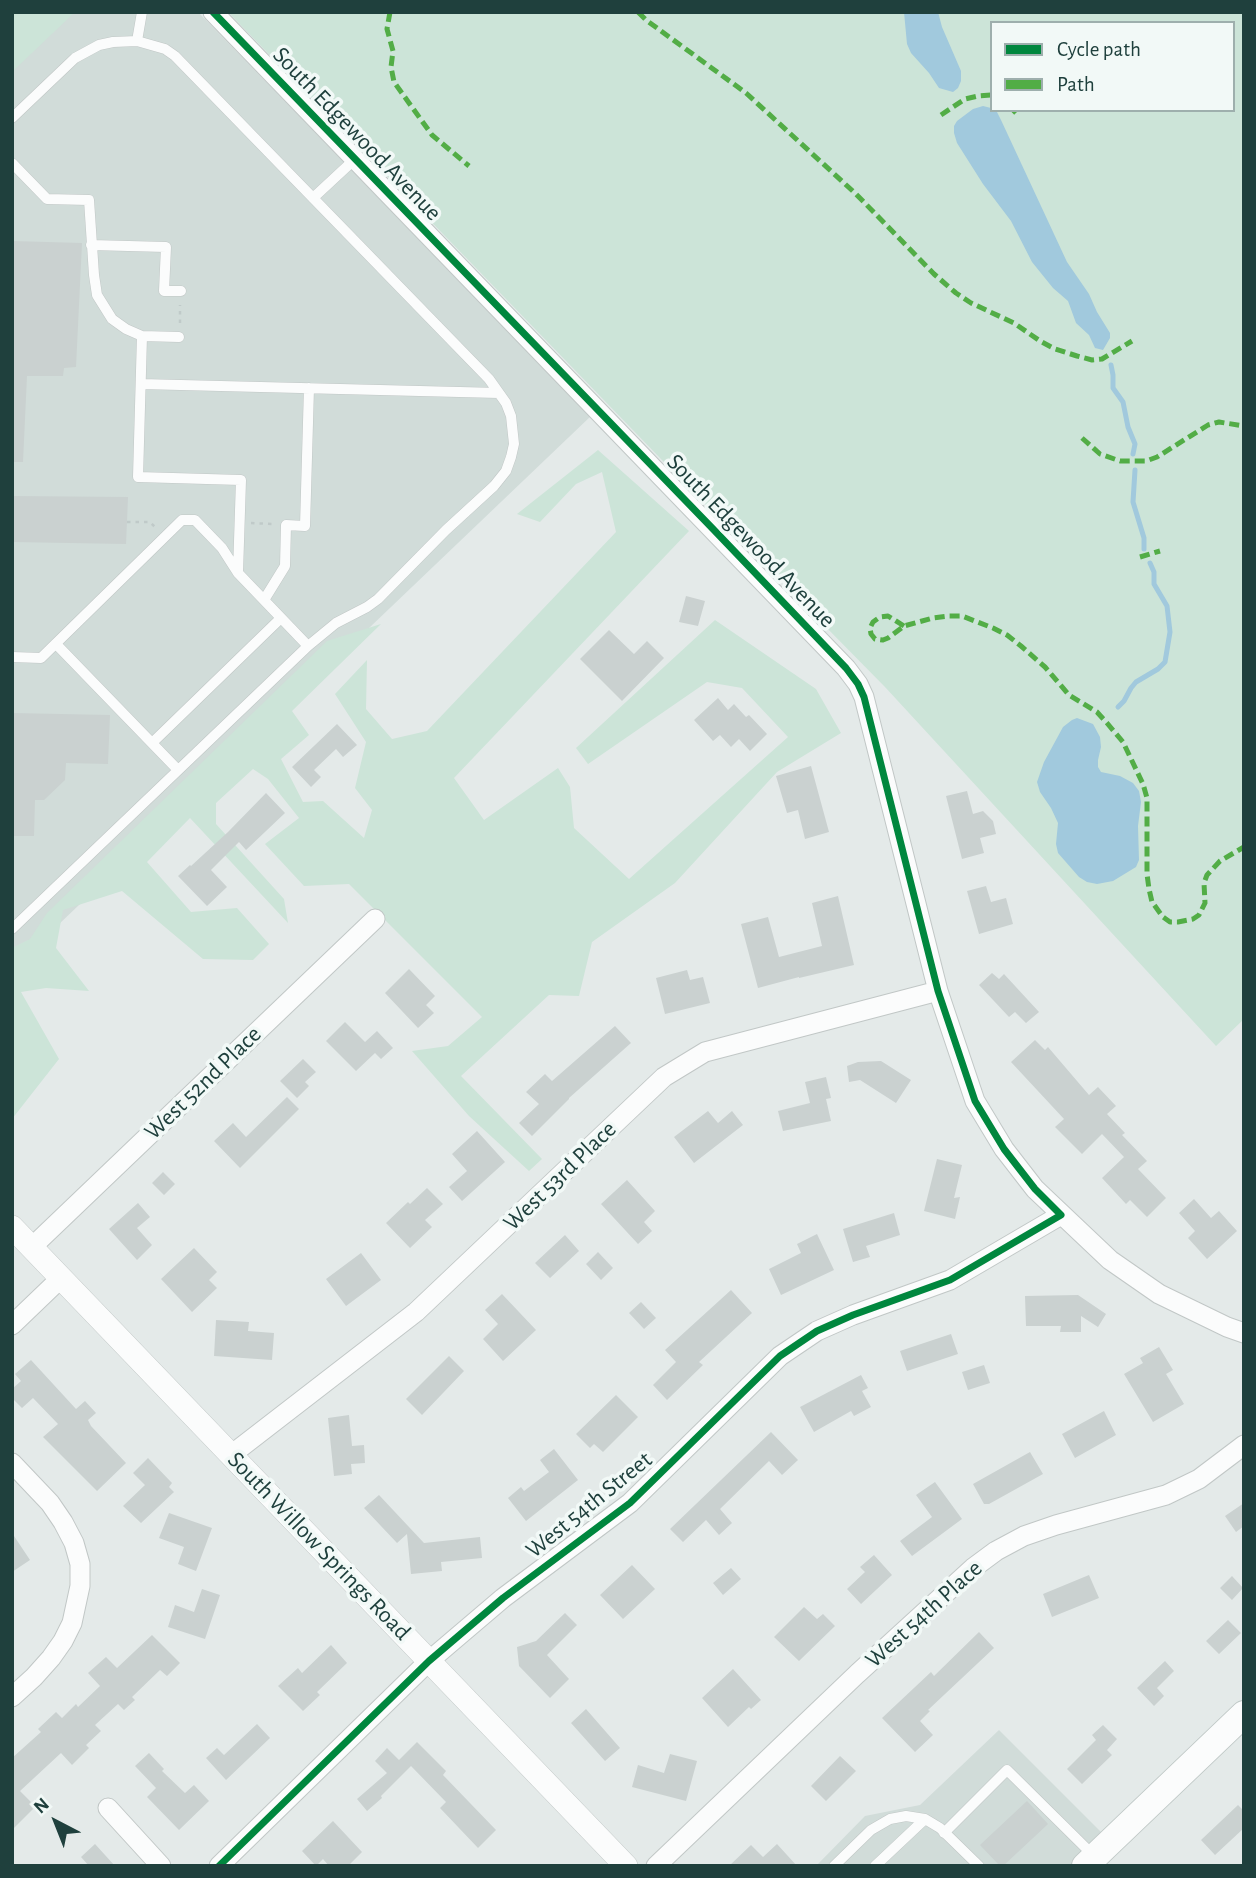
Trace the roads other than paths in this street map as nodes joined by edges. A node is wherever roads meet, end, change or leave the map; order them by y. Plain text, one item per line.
1 (142, 12) edge
2 (213, 12) edge
3 (137, 41) junction
4 (12, 118) edge
5 (355, 159) junction
6 (12, 163) edge
7 (313, 198) junction
8 (91, 245) junction
9 (181, 291) road end
10 (142, 336) junction
11 (180, 337) road end
12 (141, 384) junction
13 (309, 388) junction
14 (499, 393) junction
15 (239, 573) junction
16 (264, 600) junction
17 (281, 618) junction
18 (56, 644) junction
19 (308, 646) junction
20 (12, 657) edge
21 (152, 743) junction
22 (178, 770) junction
23 (375, 919) dead end
24 (15, 922) edge
25 (937, 991) junction
26 (1061, 1215) junction
27 (12, 1227) edge
28 (32, 1247) junction
29 (61, 1278) junction
30 (12, 1325) edge
31 (1244, 1333) edge
32 (1244, 1446) edge
33 (231, 1455) junction
34 (12, 1463) edge
35 (429, 1661) junction
36 (12, 1697) edge
37 (1244, 1714) edge
38 (108, 1808) dead end
39 (925, 1819) junction
40 (944, 1832) junction
41 (1090, 1861) edge
42 (161, 1866) edge
43 (219, 1866) edge
44 (626, 1866) edge
45 (656, 1866) edge
46 (834, 1866) edge
47 (875, 1866) edge
48 (979, 1866) edge

1 - 3 lane
2 - 5 street, South Edgewood Avenue
3 - 4 lane
3 - 7 lane
5 - 7 lane
5 - 25 street, South Edgewood Avenue
6 - 8 lane
7 - 14 lane
8 - 9 lane
8 - 10 lane
10 - 11 lane
10 - 12 lane
12 - 13 lane
12 - 15 lane
13 - 14 lane
13 - 16 lane
14 - 19 lane
15 - 16 lane
15 - 18 lane
16 - 17 lane
17 - 19 lane
17 - 21 lane
18 - 20 lane
18 - 21 lane
19 - 22 lane
21 - 22 lane
22 - 24 lane
23 - 28 street, West 52nd Place
25 - 26 street, South Edgewood Avenue
25 - 33 street, West 53rd Place
26 - 31 street, South Edgewood Avenue
26 - 35 street, West 54th Street
27 - 28 street, South Willow Springs Road
28 - 29 street, South Willow Springs Road
29 - 30 street
29 - 33 street, South Willow Springs Road
32 - 45 street, West 54th Place
33 - 35 street, South Willow Springs Road
34 - 36 street
35 - 43 street, West 54th Street
35 - 44 street, South Willow Springs Road
37 - 41 main road
38 - 42 street
39 - 40 lane
39 - 46 lane
39 - 47 lane
40 - 41 lane
40 - 48 lane

